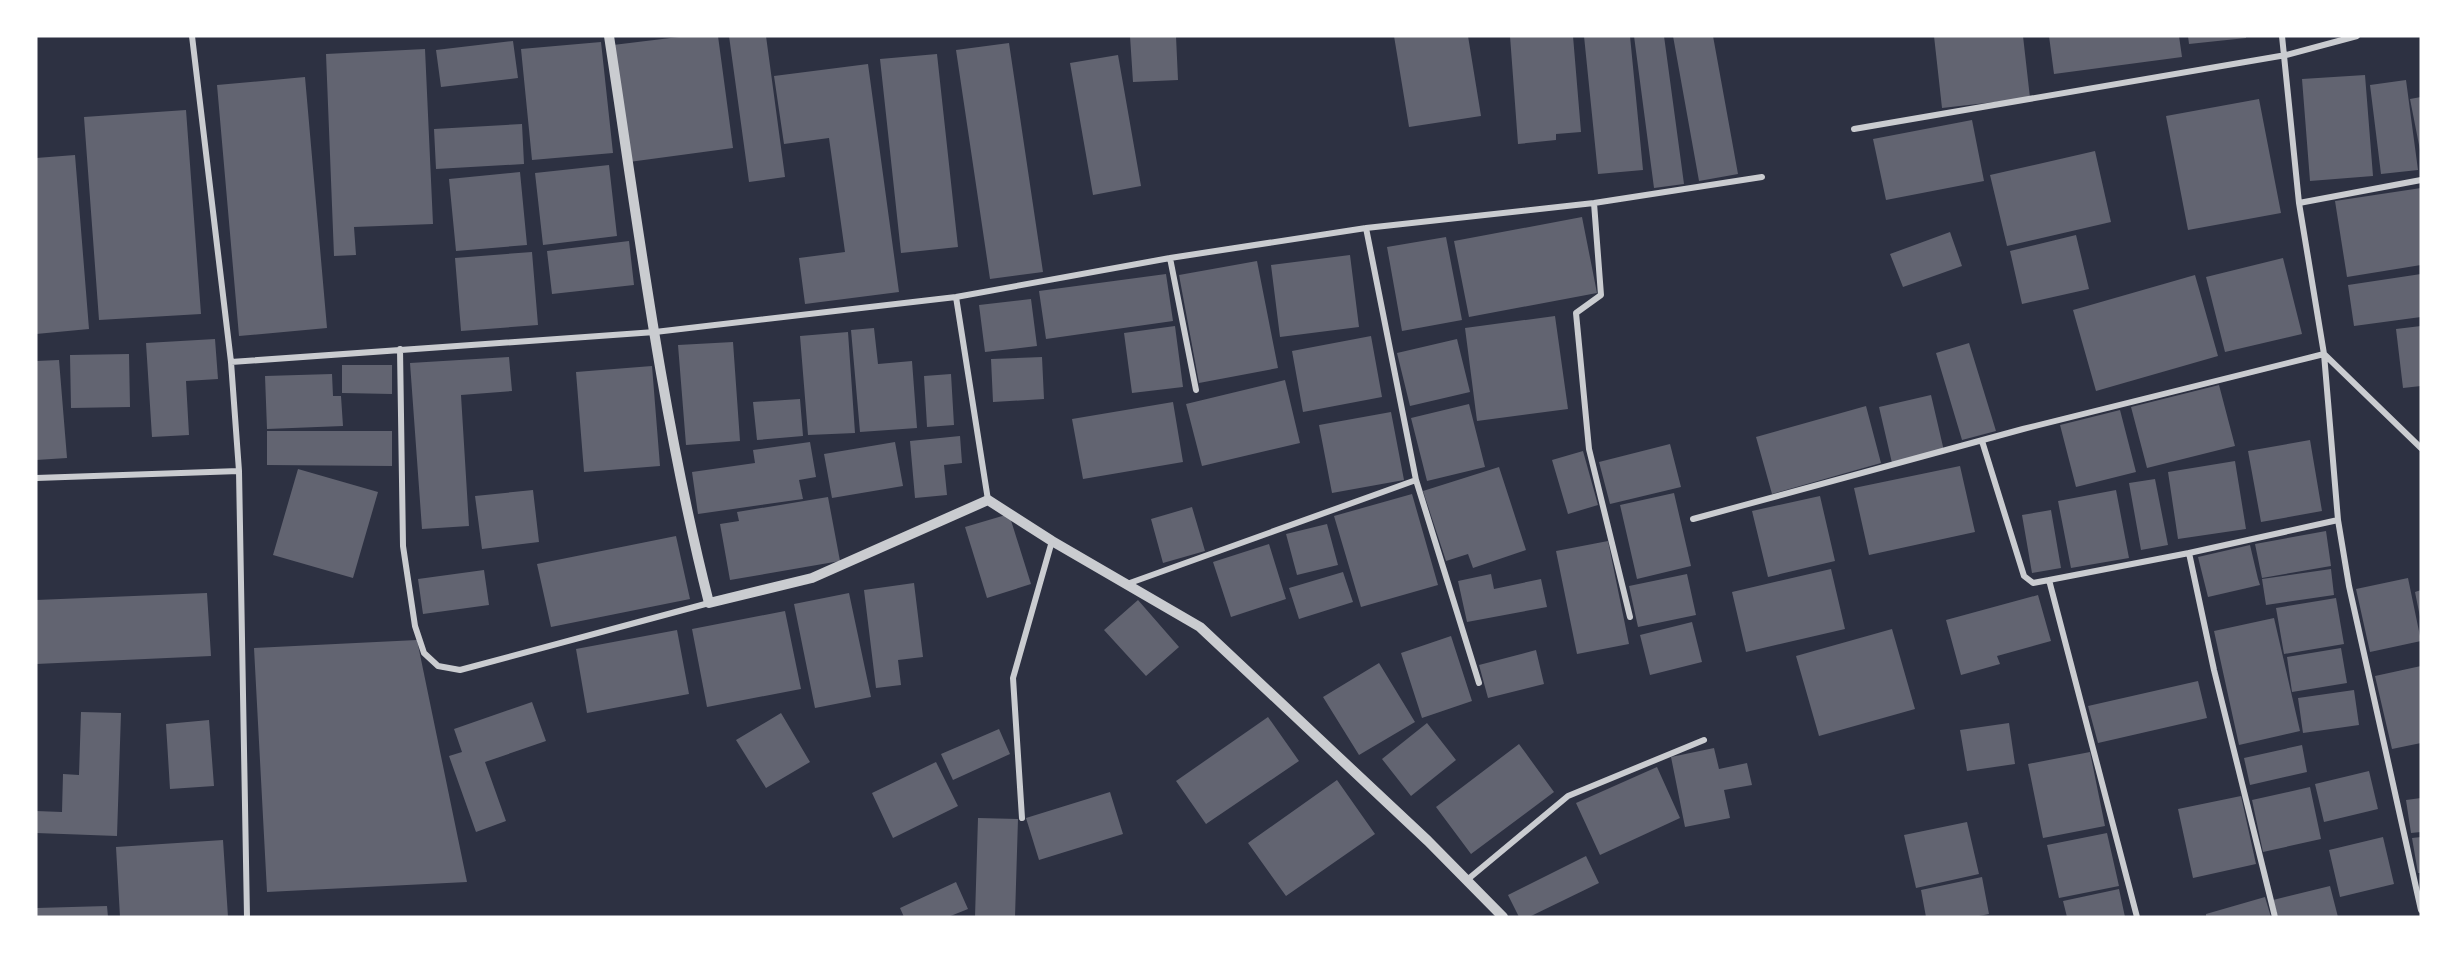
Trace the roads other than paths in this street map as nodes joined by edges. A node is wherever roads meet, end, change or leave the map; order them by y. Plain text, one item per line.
1 (192, 36) edge
2 (609, 36) edge
3 (2282, 36) edge
4 (2357, 36) edge
5 (2286, 55) junction
6 (1854, 129) dead end
7 (1762, 177) dead end
8 (2421, 180) edge
9 (1594, 203) junction
10 (2299, 203) junction
11 (1366, 228) junction
12 (1170, 258) junction
13 (956, 297) junction
14 (655, 332) junction
15 (400, 349) junction
16 (2324, 354) junction
17 (231, 362) junction
18 (1196, 390) dead end
19 (1982, 441) junction
20 (2421, 448) edge
21 (239, 471) junction
22 (36, 478) edge
23 (1416, 480) junction
24 (988, 500) junction
25 (1693, 519) dead end
26 (2338, 520) junction
27 (1052, 541) junction
28 (2189, 553) junction
29 (2049, 580) junction
30 (1127, 584) junction
31 (709, 603) junction
32 (1630, 617) dead end
33 (1479, 683) dead end
34 (1704, 740) dead end
35 (1022, 818) dead end
36 (1467, 880) junction
37 (2421, 910) edge
38 (248, 917) edge
39 (1503, 917) edge
40 (2137, 917) edge
41 (2275, 917) edge

1 - 17 street
2 - 14 street
3 - 5 street
4 - 5 street
5 - 6 street
5 - 10 street
7 - 9 street
8 - 10 street
9 - 11 street
9 - 32 street
10 - 16 street
11 - 12 street
11 - 23 street
12 - 13 street
12 - 18 street
13 - 14 street
13 - 24 street
14 - 15 street
14 - 31 street
15 - 17 street
15 - 31 street
16 - 19 street
16 - 20 street
16 - 26 street
17 - 21 street
19 - 25 street
19 - 29 street
21 - 22 street
21 - 38 street
23 - 30 street
23 - 33 street
24 - 27 street
24 - 31 street
26 - 28 street
26 - 37 street
27 - 30 street
27 - 35 street
28 - 29 street
28 - 41 street
29 - 40 street
30 - 36 street
34 - 36 street
36 - 39 street

